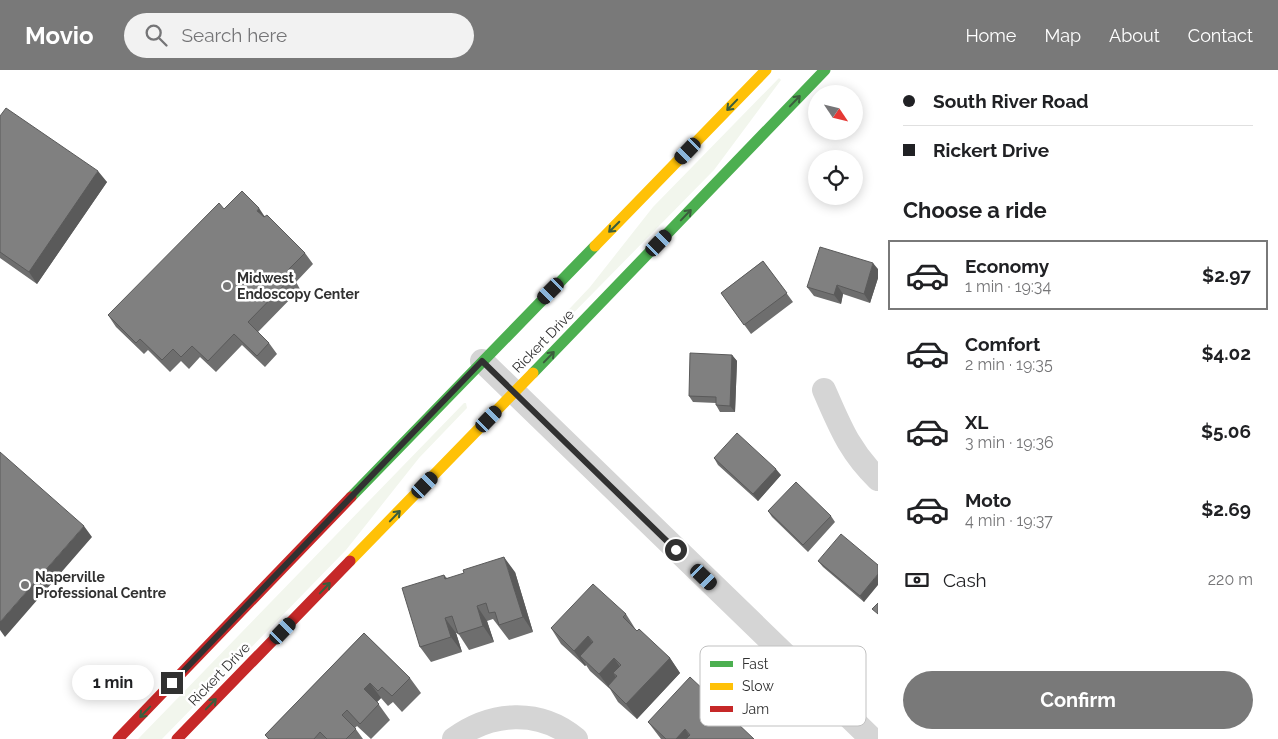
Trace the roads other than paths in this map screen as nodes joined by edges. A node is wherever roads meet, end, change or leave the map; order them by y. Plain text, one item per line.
1 (766, 70) edge
2 (825, 70) edge
3 (482, 361) junction
4 (824, 390) dead end
5 (515, 392) junction
6 (878, 480) edge
7 (776, 646) edge
8 (859, 726) edge
9 (118, 739) edge
10 (179, 739) edge
11 (454, 739) edge
12 (576, 739) edge
13 (872, 739) edge

1 -> 3 street, Rickert Drive
5 -> 2 street, Rickert Drive
3 - 5 street
3 -> 9 street, Rickert Drive
4 - 6 street
5 - 7 street
10 -> 5 street, Rickert Drive
8 - 13 street
11 - 12 street

